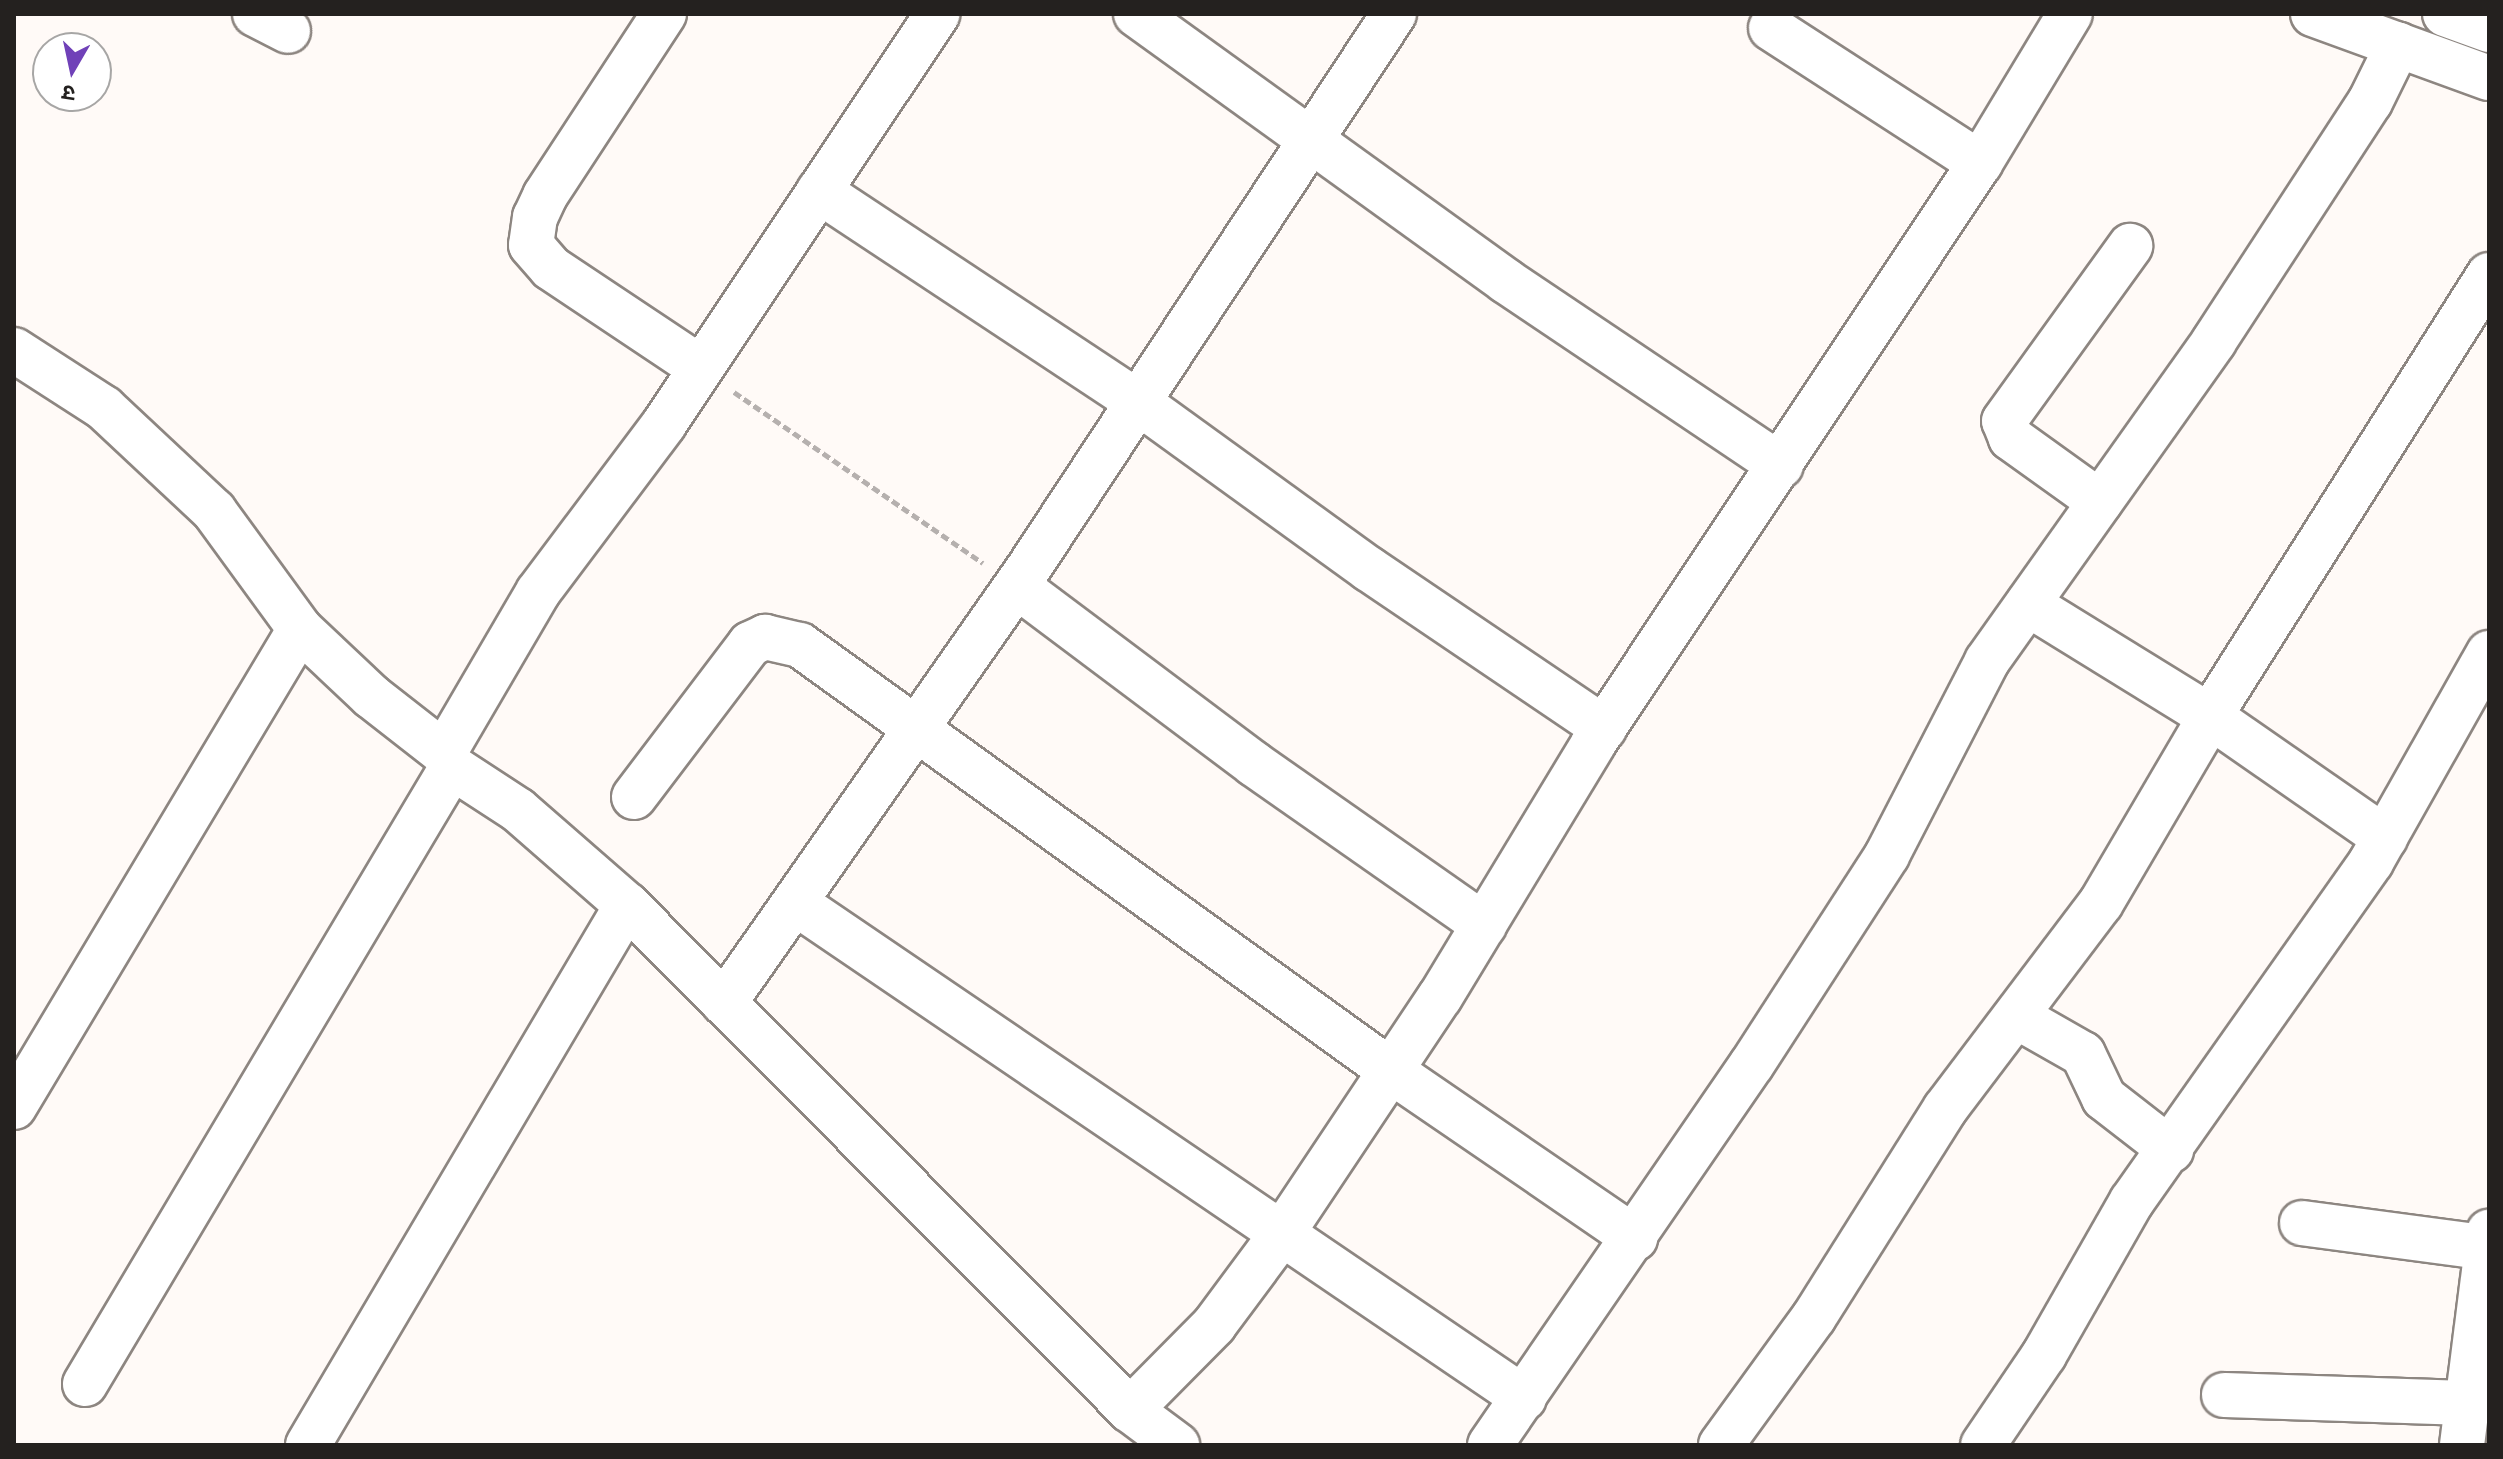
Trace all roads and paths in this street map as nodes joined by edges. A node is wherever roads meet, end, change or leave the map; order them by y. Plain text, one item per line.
1 (664, 14) edge
2 (937, 14) edge
3 (1136, 14) edge
4 (1394, 14) edge
5 (2070, 14) edge
6 (2313, 14) edge
7 (2445, 14) edge
8 (1771, 28) dead end
9 (2489, 30) edge
10 (2398, 45) junction
11 (2489, 78) edge
12 (1307, 142) junction
13 (1980, 163) junction
14 (819, 191) junction
15 (2130, 246) dead end
16 (2489, 275) edge
17 (14, 350) edge
18 (701, 368) junction
19 (1138, 402) junction
20 (1781, 466) junction
21 (2100, 502) junction
22 (1017, 586) junction
23 (2028, 604) junction
24 (300, 629) junction
25 (2489, 653) edge
26 (2211, 717) junction
27 (1604, 728) junction
28 (917, 729) junction
29 (448, 760) junction
30 (634, 797) dead end
31 (2385, 838) junction
32 (797, 904) junction
33 (627, 905) junction
34 (1484, 925) junction
35 (724, 1003) junction
36 (2016, 1016) junction
37 (1391, 1071) junction
38 (14, 1107) edge
39 (2171, 1150) junction
40 (2302, 1223) dead end
41 (1283, 1232) junction
42 (1635, 1238) junction
43 (2488, 1243) edge
44 (85, 1384) dead end
45 (2224, 1395) dead end
46 (1524, 1398) junction
47 (1130, 1410) junction
48 (2465, 1424) edge
49 (308, 1445) edge
50 (1177, 1445) edge
51 (1490, 1445) edge
52 (1721, 1445) edge
53 (1983, 1445) edge

1 - 18 street
2 - 14 street
3 - 12 street
4 - 12 street
5 - 13 street
6 - 10 street
7 - 9 street
8 - 13 street
10 - 11 street
10 - 21 street
12 - 19 street
12 - 20 street
13 - 20 street
14 - 18 street
14 - 19 street
15 - 21 street
16 - 26 street
17 - 24 street
18 - 22 path
18 - 29 street
19 - 22 street
19 - 27 street
20 - 27 street
21 - 23 street
22 - 28 street
22 - 34 street
23 - 26 street
23 - 42 street
24 - 29 street
24 - 38 street
25 - 31 street
26 - 31 street
26 - 36 street
27 - 34 street
28 - 30 street
28 - 32 street
28 - 37 street
29 - 33 street
29 - 44 street
31 - 39 street
32 - 35 street
32 - 41 street
33 - 35 street
33 - 49 street
34 - 37 street
35 - 47 street
36 - 39 street
36 - 52 street
37 - 41 street
37 - 42 street
39 - 53 street
40 - 43 street
41 - 46 street
41 - 47 street
42 - 46 street
43 - 48 street
45 - 48 street
46 - 51 street
47 - 50 street

